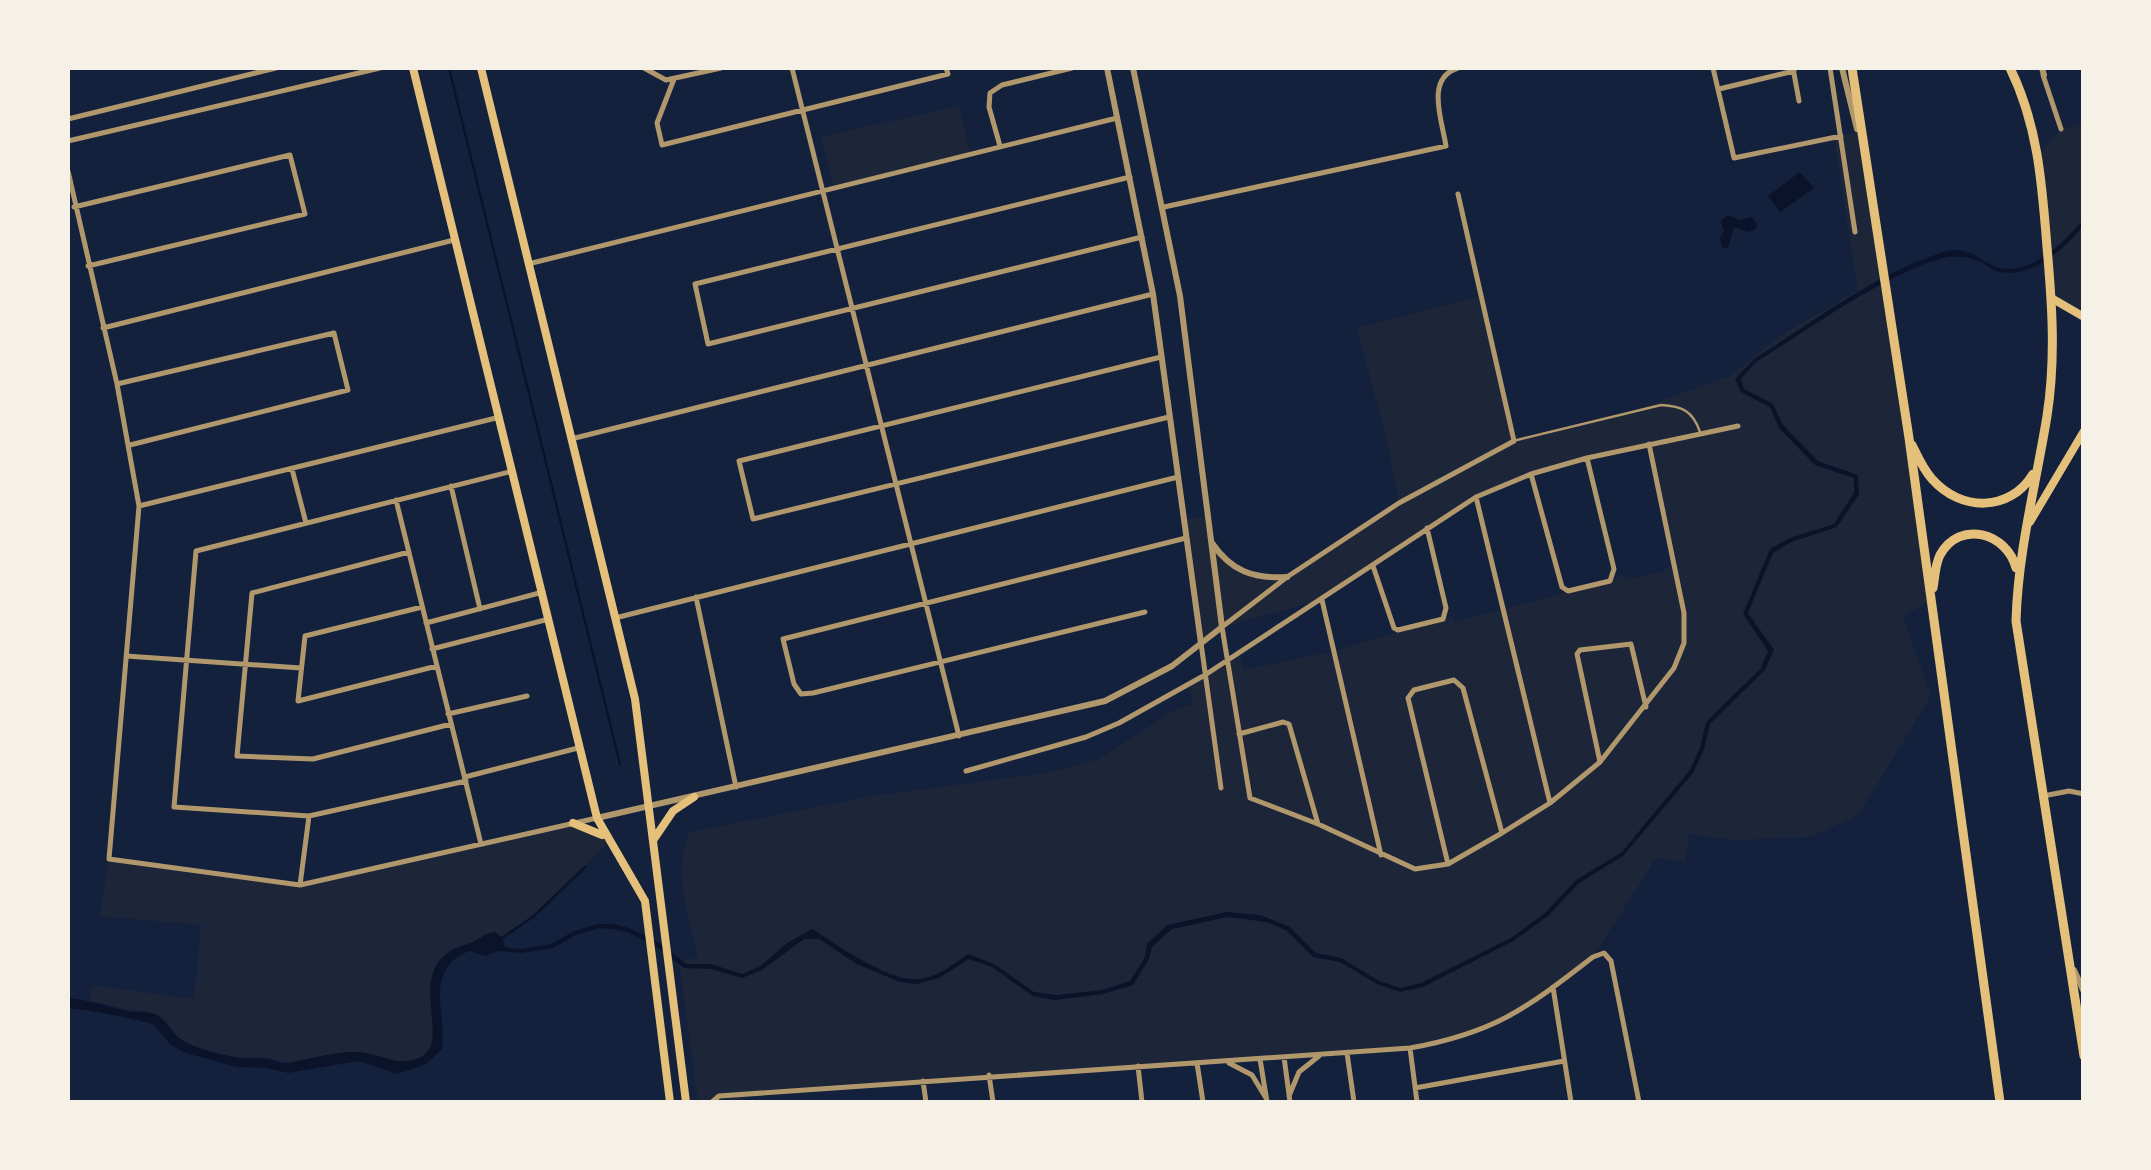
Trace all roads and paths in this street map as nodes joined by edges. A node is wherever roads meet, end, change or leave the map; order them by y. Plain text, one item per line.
1 (276, 68) edge
2 (380, 68) edge
3 (413, 68) edge
4 (481, 68) edge
5 (644, 68) edge
6 (721, 68) edge
7 (792, 68) edge
8 (946, 68) edge
9 (1072, 68) edge
10 (1106, 68) edge
11 (1133, 68) edge
12 (1458, 68) edge
13 (1713, 68) edge
14 (1830, 68) edge
15 (1842, 68) edge
16 (1852, 68) edge
17 (2010, 68) edge
18 (1794, 70) edge
19 (2042, 70) edge
20 (674, 80) junction
21 (1718, 89) junction
22 (1798, 100) dead end
23 (803, 111) junction
24 (1117, 118) junction
25 (68, 119) edge
26 (2061, 129) dead end
27 (1841, 136) junction
28 (68, 141) edge
29 (1000, 147) junction
30 (68, 172) edge
31 (1130, 176) junction
32 (1872, 188) junction
33 (823, 191) junction
34 (1458, 194) dead end
35 (74, 207) junction
36 (1164, 207) junction
37 (1855, 232) dead end
38 (1142, 236) junction
39 (456, 240) junction
40 (837, 249) junction
41 (528, 264) junction
42 (88, 266) junction
43 (1153, 294) junction
44 (2053, 299) junction
45 (852, 308) junction
46 (2084, 316) edge
47 (103, 328) junction
48 (1161, 357) junction
49 (866, 365) junction
50 (117, 384) junction
51 (500, 417) junction
52 (1169, 417) junction
53 (882, 426) junction
54 (1738, 426) dead end
55 (2084, 431) edge
56 (1701, 434) junction
57 (1909, 438) junction
58 (571, 439) junction
59 (1514, 441) junction
60 (130, 444) junction
61 (1649, 444) junction
62 (2040, 453) junction
63 (1587, 458) junction
64 (292, 469) junction
65 (513, 470) junction
66 (1530, 474) junction
67 (1178, 477) junction
68 (896, 484) junction
69 (451, 486) junction
70 (1476, 497) junction
71 (396, 500) junction
72 (139, 506) junction
73 (306, 523) junction
74 (1426, 528) junction
75 (2026, 529) junction
76 (1186, 538) junction
77 (1210, 540) junction
78 (910, 543) junction
79 (409, 552) junction
80 (1372, 566) junction
81 (1287, 578) junction
82 (542, 592) junction
83 (696, 597) junction
84 (1322, 600) junction
85 (1932, 600) junction
86 (926, 604) junction
87 (2016, 606) junction
88 (422, 607) junction
89 (480, 608) junction
90 (1144, 612) dead end
91 (615, 618) junction
92 (549, 619) junction
93 (426, 623) junction
94 (1222, 627) junction
95 (1200, 644) junction
96 (432, 649) junction
97 (126, 656) junction
98 (185, 660) junction
99 (1226, 660) junction
100 (940, 662) junction
101 (244, 666) junction
102 (437, 666) junction
103 (301, 668) junction
104 (1205, 675) junction
105 (527, 696) dead end
106 (1646, 706) junction
107 (448, 714) junction
108 (451, 724) junction
109 (1239, 734) junction
110 (959, 736) junction
111 (581, 747) junction
112 (1600, 762) junction
113 (966, 771) dead end
114 (465, 779) junction
115 (736, 787) junction
116 (1221, 788) dead end
117 (2084, 794) edge
118 (2041, 796) junction
119 (694, 797) junction
120 (1550, 803) junction
121 (649, 806) junction
122 (309, 816) junction
123 (597, 818) junction
124 (572, 823) junction
125 (1318, 824) junction
126 (1502, 833) junction
127 (610, 842) junction
128 (481, 844) junction
129 (654, 844) junction
130 (1381, 855) junction
131 (1448, 864) junction
132 (300, 885) junction
133 (2069, 960) junction
134 (1553, 988) junction
135 (2084, 992) edge
136 (1410, 1048) junction
137 (1347, 1053) junction
138 (1320, 1056) junction
139 (2084, 1056) edge
140 (1284, 1057) junction
141 (1260, 1059) junction
142 (1221, 1061) junction
143 (1564, 1061) junction
144 (1197, 1063) junction
145 (1138, 1066) junction
146 (989, 1075) junction
147 (923, 1080) junction
148 (1415, 1088) junction
149 (1290, 1099) edge
150 (1266, 1100) edge
151 (670, 1102) edge
152 (686, 1102) edge
153 (712, 1102) edge
154 (926, 1102) edge
155 (993, 1102) edge
156 (1142, 1102) edge
157 (1203, 1102) edge
158 (1354, 1102) edge
159 (1417, 1102) edge
160 (1571, 1102) edge
161 (1639, 1102) edge
162 (2000, 1102) edge

1 - 25 street
2 - 28 street
3 - 39 main road
4 - 41 main road
5 - 20 street
6 - 20 street
7 - 23 street
8 - 23 street
9 - 29 street
10 - 24 street
11 - 36 street
12 - 36 street
13 - 21 street
14 - 27 street
15 - 32 street
16 - 32 highway
17 - 44 highway
18 - 21 street
18 - 22 street
19 - 26 street
20 - 23 street
21 - 27 street
23 - 33 street
24 - 29 street
24 - 31 street
27 - 37 street
29 - 33 street
30 - 35 street
31 - 38 street
31 - 40 street
32 - 57 highway
33 - 40 street
33 - 41 street
34 - 59 street
35 - 42 street
35 - 42 street
36 - 77 street
38 - 43 street
38 - 45 street
39 - 47 street
39 - 51 main road
40 - 45 street
40 - 45 street
41 - 58 main road
42 - 47 street
43 - 48 street
43 - 49 street
44 - 46 main road
44 - 62 highway
45 - 49 street
47 - 50 street
48 - 52 street
48 - 53 street
49 - 53 street
49 - 58 street
50 - 60 street
50 - 60 street
51 - 64 street
51 - 65 main road
52 - 67 street
52 - 68 street
53 - 68 street
53 - 68 street
54 - 56 street
55 - 75 main road
56 - 59 lane
56 - 61 street
57 - 62 highway
57 - 85 highway
58 - 91 main road
59 - 81 street
60 - 72 street
61 - 63 street
61 - 106 street
62 - 75 highway
63 - 66 street
63 - 66 street
64 - 72 street
64 - 73 street
65 - 69 street
65 - 82 main road
66 - 70 street
67 - 76 street
67 - 78 street
68 - 78 street
69 - 71 street
69 - 89 street
70 - 74 street
70 - 120 street
71 - 73 street
71 - 79 street
72 - 97 street
73 - 98 street
74 - 80 street
74 - 80 street
75 - 87 highway
76 - 86 street
76 - 95 street
77 - 81 street
77 - 94 street
78 - 83 street
78 - 86 street
79 - 88 street
79 - 101 street
80 - 84 street
81 - 94 street
82 - 89 street
82 - 92 main road
83 - 91 street
83 - 115 street
84 - 99 street
84 - 130 street
85 - 87 highway
85 - 162 highway
86 - 100 street
86 - 100 street
87 - 118 highway
88 - 93 street
88 - 103 street
89 - 93 street
90 - 100 street
91 - 121 main road
92 - 96 street
92 - 111 main road
93 - 96 street
94 - 95 street
94 - 99 street
95 - 104 street
95 - 110 street
96 - 102 street
97 - 98 street
97 - 132 street
98 - 101 street
98 - 122 street
99 - 104 street
99 - 109 street
100 - 110 street
101 - 103 street
101 - 108 street
102 - 103 street
102 - 107 street
104 - 113 street
104 - 116 street
105 - 107 street
106 - 112 street
106 - 112 street
107 - 108 street
108 - 114 street
109 - 125 street
109 - 125 street
110 - 115 street
111 - 114 street
111 - 123 main road
112 - 120 street
114 - 122 street
114 - 128 street
115 - 119 street
117 - 118 street
118 - 133 highway
119 - 121 street
119 - 129 main road
120 - 126 street
121 - 123 street
121 - 129 main road
122 - 132 street
123 - 124 street
123 - 127 main road
124 - 127 main road
124 - 128 street
125 - 130 street
126 - 131 street
126 - 131 street
127 - 151 main road
128 - 132 street
129 - 152 main road
130 - 131 street
133 - 135 street
133 - 139 highway
134 - 136 street
134 - 143 street
134 - 161 street
136 - 137 street
136 - 148 street
137 - 138 street
137 - 158 street
138 - 140 street
138 - 149 street
140 - 141 street
140 - 149 street
141 - 142 street
141 - 150 street
142 - 144 street
142 - 150 street
143 - 148 street
143 - 160 street
144 - 145 street
144 - 157 street
145 - 146 street
145 - 156 street
146 - 147 street
146 - 155 street
147 - 153 street
147 - 154 street
148 - 159 street

